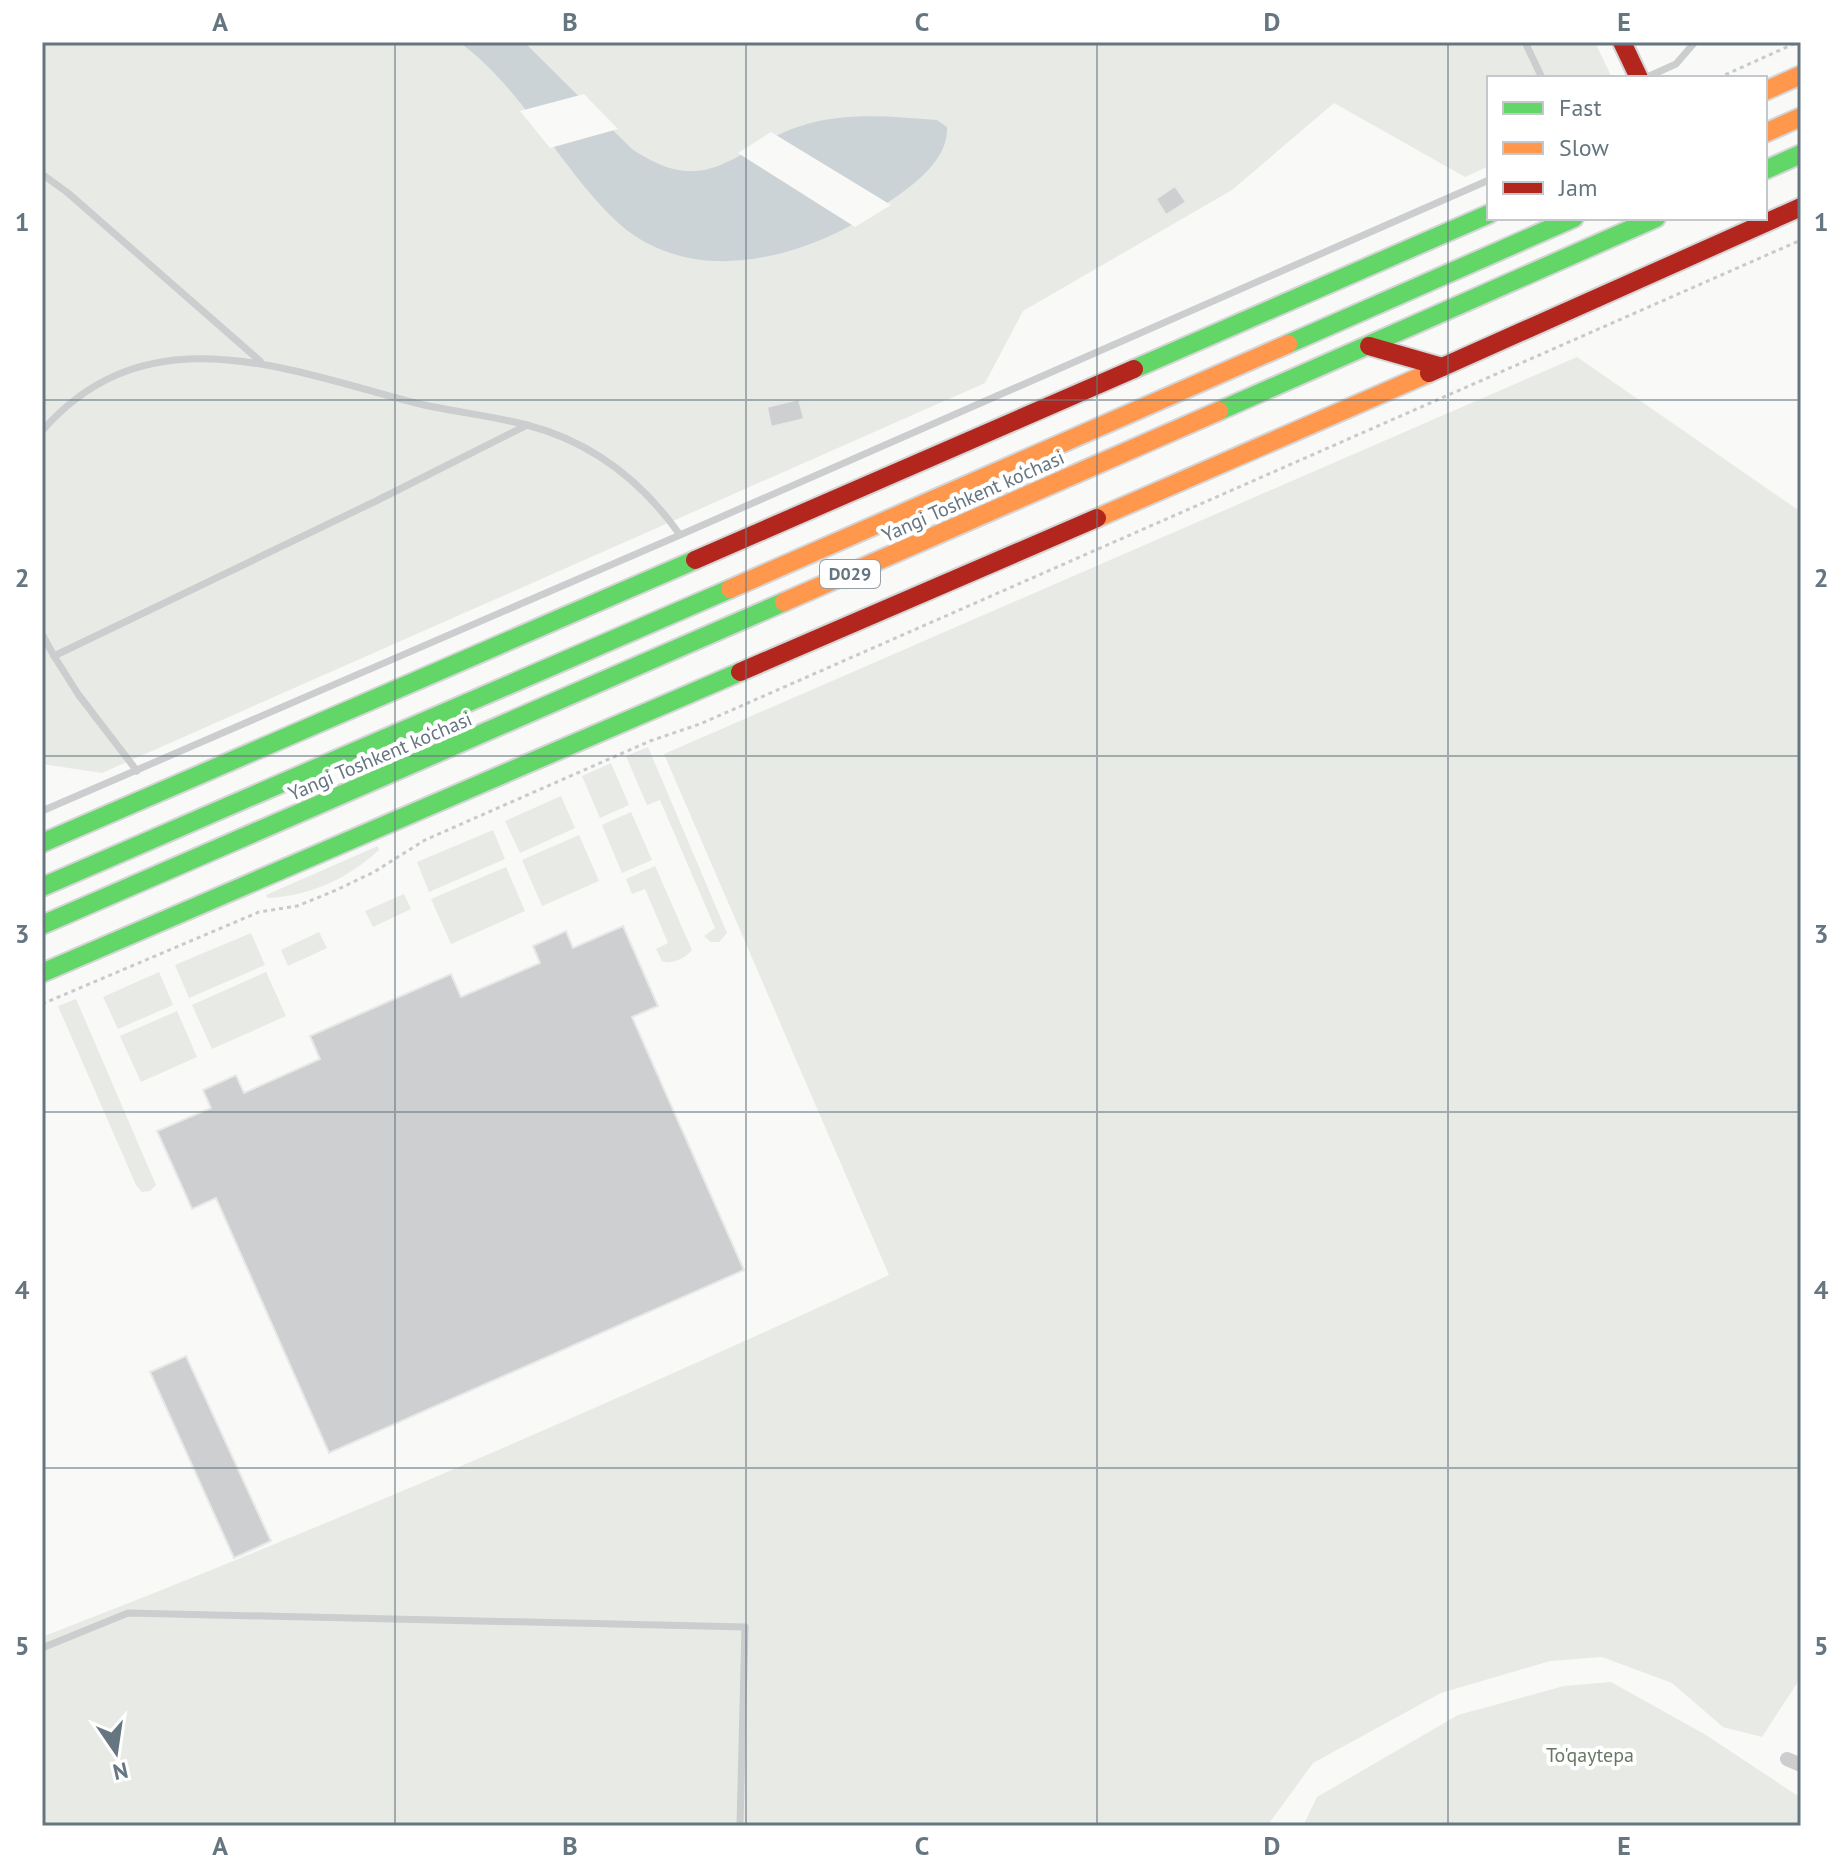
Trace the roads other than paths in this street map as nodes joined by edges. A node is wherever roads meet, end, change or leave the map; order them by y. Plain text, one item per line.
1 (1525, 42) edge
2 (1622, 42) edge
3 (1695, 42) edge
4 (1801, 75) edge
5 (1541, 76) edge
6 (1641, 76) edge
7 (1647, 76) edge
8 (1767, 90) edge
9 (1801, 117) edge
10 (1767, 132) edge
11 (1801, 154) edge
12 (1767, 169) edge
13 (42, 174) edge
14 (1487, 181) edge
15 (1801, 207) edge
16 (1487, 215) edge
17 (1569, 220) edge
18 (1652, 220) edge
19 (1369, 346) junction
20 (262, 363) junction
21 (1442, 367) junction
22 (527, 425) junction
23 (42, 431) edge
24 (680, 535) junction
25 (42, 634) edge
26 (54, 656) junction
27 (137, 771) junction
28 (42, 811) edge
29 (42, 843) edge
30 (42, 887) edge
31 (42, 925) edge
32 (42, 973) edge
33 (42, 1648) edge
34 (740, 1826) edge

1 - 5 lane
2 - 6 main road
3 - 7 lane
4 - 8 main road
9 - 10 main road
11 - 12 main road
13 - 20 lane
14 - 24 lane
15 - 21 main road
16 - 29 main road
17 - 30 main road, Yangi Toshkent ko‘chasi / D029
18 - 19 main road, Yangi Toshkent ko‘chasi / D029
19 - 21 main road
19 - 31 main road, Yangi Toshkent ko‘chasi / D029
20 - 22 lane
20 - 23 lane
21 - 32 main road
22 - 24 lane
22 - 26 lane
24 - 27 lane
25 - 26 lane
26 - 27 lane
27 - 28 lane
33 - 34 lane

